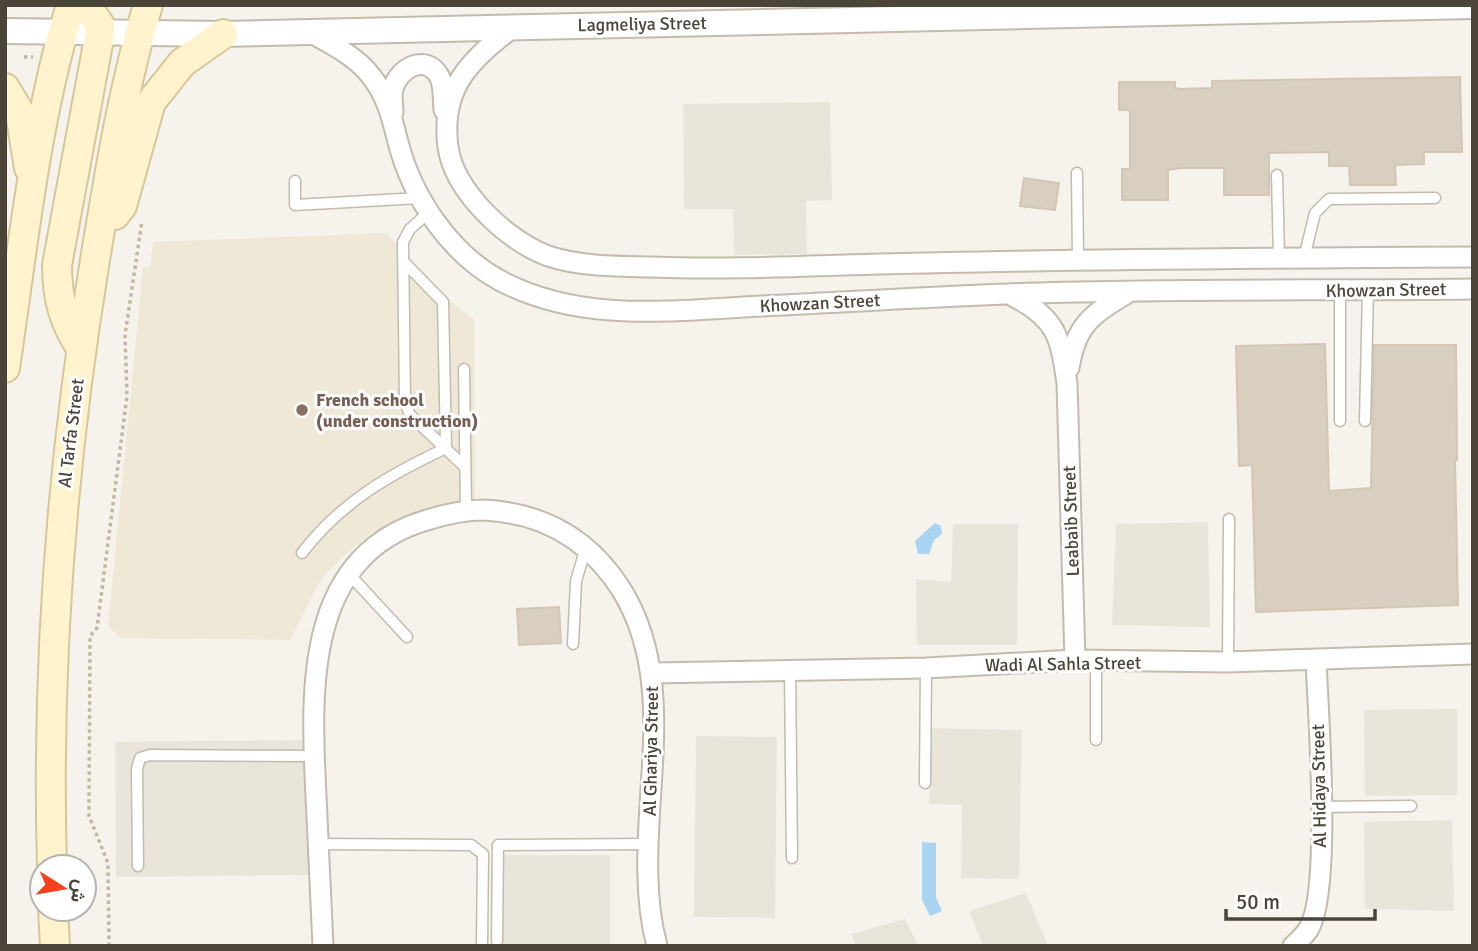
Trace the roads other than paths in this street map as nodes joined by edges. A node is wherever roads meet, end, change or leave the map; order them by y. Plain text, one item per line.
1 (86, 5) edge
2 (111, 5) edge
3 (148, 5) edge
4 (1473, 6) edge
5 (67, 18) edge
6 (515, 26) junction
7 (307, 30) junction
8 (5, 31) edge
9 (100, 33) junction
10 (139, 34) junction
11 (223, 34) junction
12 (5, 88) edge
13 (393, 116) junction
14 (445, 121) junction
15 (1077, 173) dead end
16 (1277, 175) dead end
17 (295, 181) dead end
18 (32, 189) junction
19 (1435, 198) dead end
20 (425, 205) junction
21 (100, 233) junction
22 (1473, 257) edge
23 (1279, 258) junction
24 (1304, 258) junction
25 (1078, 259) junction
26 (405, 263) junction
27 (1473, 289) edge
28 (1368, 290) junction
29 (1340, 291) junction
30 (1128, 293) junction
31 (1009, 294) junction
32 (80, 348) junction
33 (5, 369) edge
34 (464, 369) dead end
35 (1067, 383) junction
36 (1340, 421) dead end
37 (1365, 421) dead end
38 (446, 449) junction
39 (465, 467) junction
40 (466, 510) junction
41 (1228, 519) dead end
42 (586, 547) junction
43 (302, 553) dead end
44 (349, 574) junction
45 (407, 637) dead end
46 (573, 644) dead end
47 (1473, 654) edge
48 (1075, 660) junction
49 (1316, 660) junction
50 (1096, 662) junction
51 (1228, 662) junction
52 (926, 668) junction
53 (790, 671) junction
54 (653, 673) junction
55 (1096, 740) dead end
56 (314, 756) junction
57 (925, 783) dead end
58 (1411, 806) dead end
59 (1321, 807) junction
60 (318, 844) junction
61 (649, 844) junction
62 (52, 853) edge
63 (792, 858) dead end
64 (138, 866) dead end
65 (54, 923) edge
66 (497, 941) dead end
67 (482, 944) dead end
68 (55, 946) edge
69 (323, 946) edge
70 (657, 946) edge
71 (1293, 946) edge

1 - 9 main road
2 - 10 main road
3 - 10 main road, Al Tarfa Street
4 - 6 street, Lagmeliya Street
5 - 8 street, Lagmeliya Street
5 - 9 street, Lagmeliya Street
5 - 18 main road
6 - 7 street, Lagmeliya Street
6 - 14 street, Khowzan Street
7 - 11 street, Lagmeliya Street
7 - 13 street, Khowzan Street
9 - 10 street, Lagmeliya Street
9 - 32 main road
10 - 11 street, Lagmeliya Street
10 - 21 main road, Al Tarfa Street
11 - 21 main road
12 - 18 main road
13 - 14 street
13 - 20 street, Khowzan Street
14 - 25 street, Khowzan Street
15 - 25 lane
16 - 23 lane
17 - 20 lane
18 - 33 main road
19 - 24 lane
20 - 26 lane
20 - 31 street, Khowzan Street
21 - 32 main road, Al Tarfa Street
22 - 24 street, Khowzan Street
23 - 24 street, Khowzan Street
23 - 25 street, Khowzan Street
26 - 38 lane
26 - 38 lane
27 - 28 street, Khowzan Street
28 - 29 street, Khowzan Street
28 - 37 lane
29 - 30 street, Khowzan Street
29 - 36 lane
30 - 31 street, Khowzan Street
30 - 35 street, Leabaib Street
31 - 35 street, Leabaib Street
32 - 62 main road, Al Tarfa Street
34 - 39 lane
35 - 48 street, Leabaib Street
38 - 39 lane
38 - 43 lane
39 - 40 lane
40 - 42 street, Al Ghariya Street
40 - 44 street, Al Ghariya Street
41 - 51 lane
42 - 46 lane
42 - 54 street, Al Ghariya Street
44 - 45 lane
44 - 56 street, Al Ghariya Street
47 - 49 street, Wadi Al Sahla Street
48 - 50 street, Wadi Al Sahla Street
48 - 52 street, Wadi Al Sahla Street
49 - 51 street, Wadi Al Sahla Street
49 - 59 street, Al Hidaya Street
50 - 51 street, Wadi Al Sahla Street
50 - 55 lane
52 - 53 street, Wadi Al Sahla Street
52 - 57 lane
53 - 54 street, Wadi Al Sahla Street
53 - 63 lane
54 - 61 street, Al Ghariya Street
56 - 60 street, Al Ghariya Street
56 - 64 lane
58 - 59 lane
59 - 71 street, Al Hidaya Street
60 - 67 lane
60 - 69 street, Al Ghariya Street
61 - 66 lane
61 - 70 street, Al Ghariya Street
65 - 68 main road

